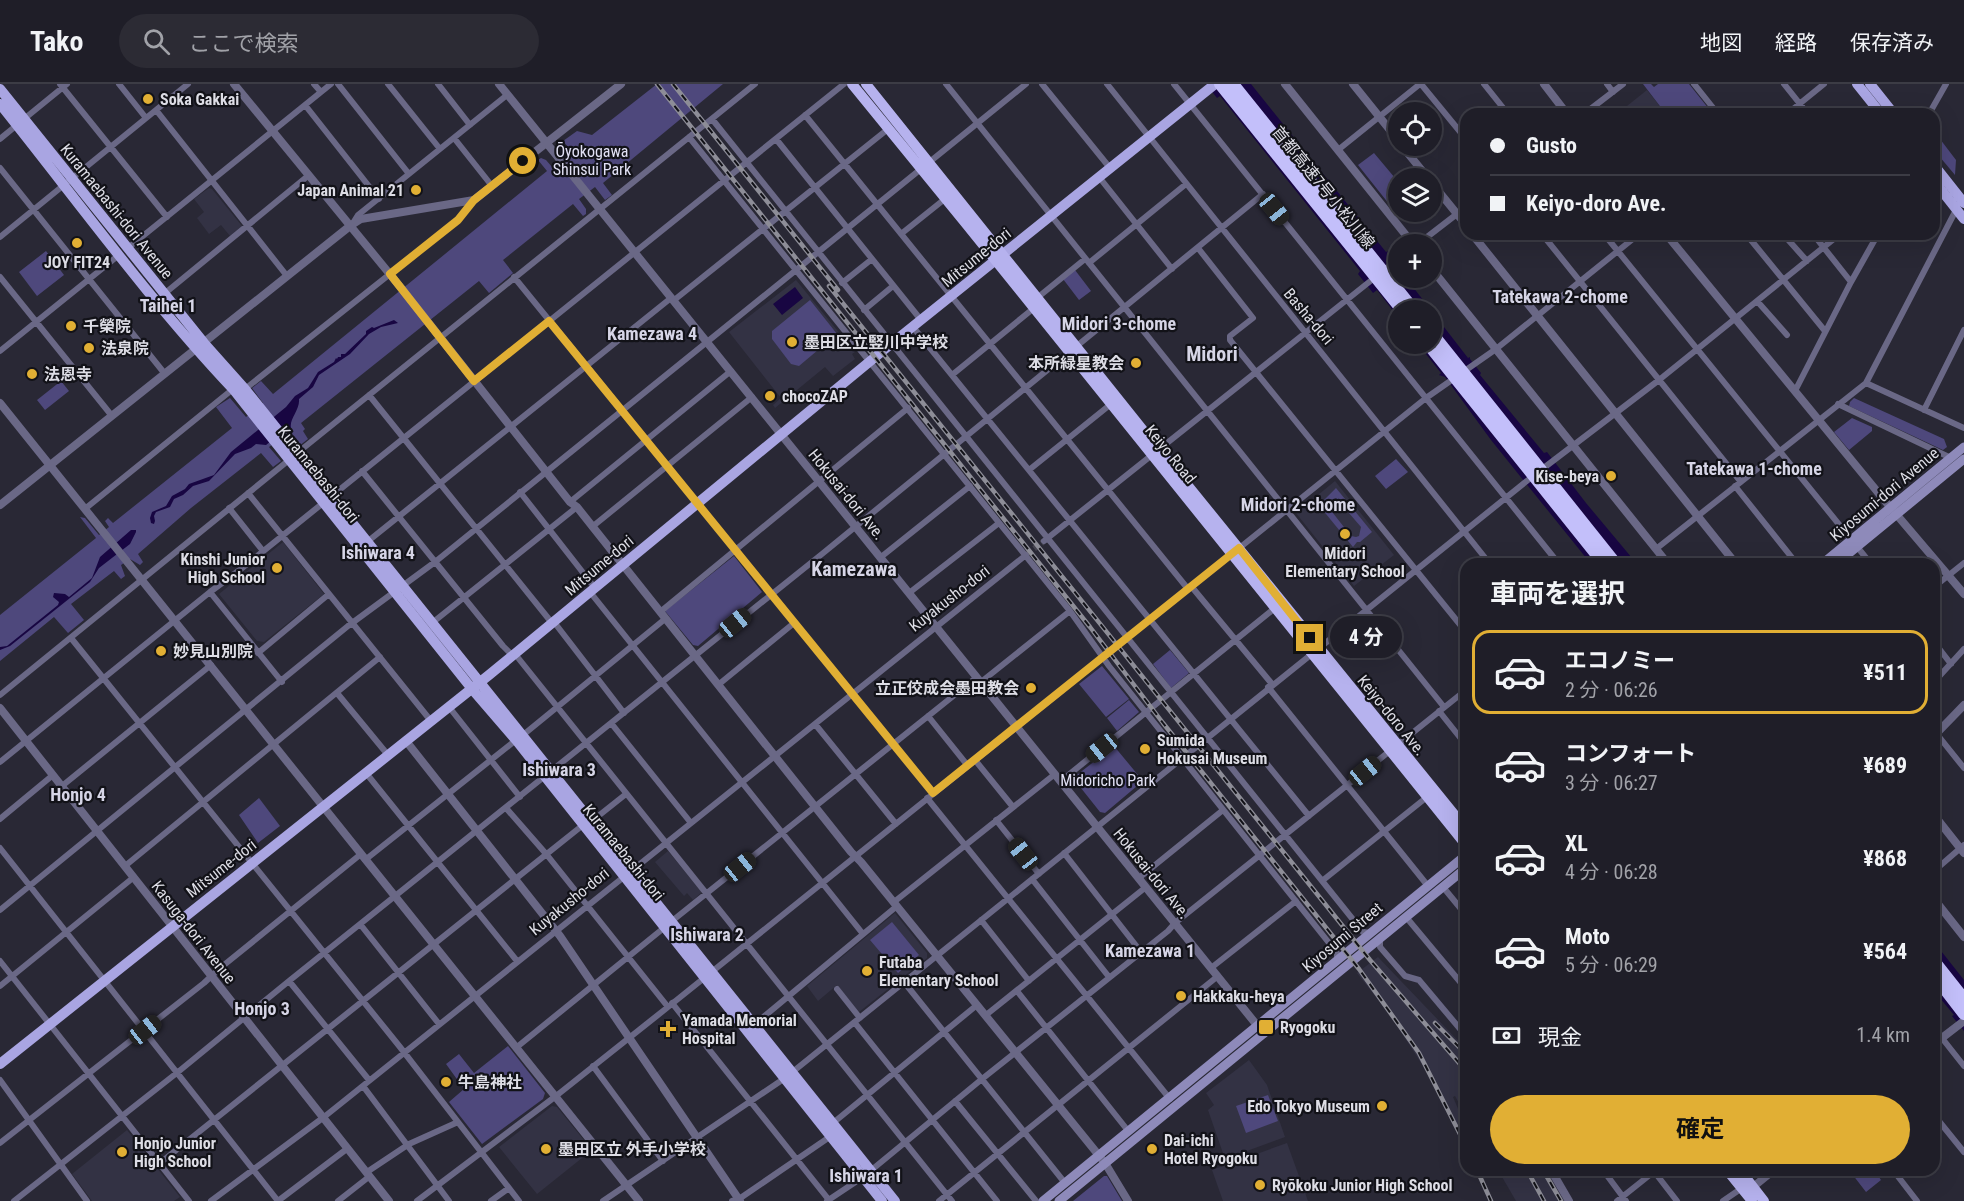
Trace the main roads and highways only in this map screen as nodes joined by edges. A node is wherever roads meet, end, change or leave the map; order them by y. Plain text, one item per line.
1 (852, 84) edge
2 (866, 84) edge
3 (1215, 84) edge
4 (1220, 84) edge
5 (1233, 84) edge
6 (1857, 84) edge
7 (1870, 84) edge
8 (0, 89) edge
9 (0, 104) edge
10 (1876, 108) edge
11 (1889, 108) edge
12 (21, 122) junction
13 (926, 166) junction
14 (1940, 173) edge
15 (1940, 186) edge
16 (1962, 204) edge
17 (1964, 219) edge
18 (124, 252) junction
19 (999, 257) junction
20 (1394, 300) edge
21 (1406, 300) edge
22 (200, 346) junction
23 (1442, 346) edge
24 (1073, 350) junction
25 (1436, 354) edge
26 (254, 409) junction
27 (1964, 447) edge
28 (1155, 452) junction
29 (1959, 462) edge
30 (327, 500) junction
31 (1854, 543) junction
32 (1235, 551) junction
33 (1599, 558) edge
34 (1611, 558) edge
35 (1831, 558) edge
36 (1841, 558) edge
37 (399, 588) junction
38 (1314, 650) junction
39 (476, 686) junction
40 (1393, 748) junction
41 (1460, 822) edge
42 (1460, 838) edge
43 (1460, 860) edge
44 (1460, 873) edge
45 (1940, 969) edge
46 (708, 974) junction
47 (1940, 985) edge
48 (1964, 999) edge
49 (1962, 1020) edge
50 (1261, 1030) junction
51 (0, 1064) edge
52 (789, 1075) junction
53 (1102, 1160) junction
54 (867, 1174) junction
55 (1735, 1176) edge
56 (1742, 1176) edge
57 (1747, 1187) junction
58 (882, 1201) edge
59 (895, 1201) edge
60 (1043, 1201) edge
61 (1059, 1201) edge
62 (1752, 1201) edge
63 (1764, 1201) edge

1 - 13 highway
2 - 13 highway
3 - 19 main road, Mitsume-dori
4 - 20 highway, 首都高速7号小松川線, bridge
5 - 21 highway, 首都高速7号小松川線, bridge
6 - 10 main road
7 - 11 main road
8 - 12 main road, Kuramaebashi-dori Avenue
9 - 12 main road, Kuramaebashi-dori Avenue
12 - 18 main road, Kuramaebashi-dori Avenue
13 - 19 highway
13 - 19 highway
14 - 16 main road
15 - 16 main road
16 - 17 main road
18 - 22 main road, Kuramaebashi-dori Avenue
18 - 22 main road, Kuramaebashi-dori Avenue
19 - 24 highway, Keiyo Road
19 - 39 main road, Mitsume-dori
22 - 26 main road, Kuramaebashi-dori Avenue
22 - 26 main road, Kuramaebashi-dori Avenue
23 - 34 highway, bridge
24 - 28 highway
24 - 28 highway, Keiyo Road
25 - 33 highway, bridge
26 - 30 main road, Kuramaebashi-dori
27 - 29 main road, Kiyosumi-dori Avenue
28 - 32 highway, Keiyo Road
29 - 31 main road, Kiyosumi-dori Avenue
30 - 37 main road, Kuramaebashi-dori
30 - 37 main road, Kuramaebashi-dori
31 - 35 main road, Kiyosumi-dori Avenue
31 - 36 main road, Kiyosumi-dori Avenue
32 - 38 highway
32 - 38 highway, Keiyo Road
37 - 39 main road, Kuramaebashi-dori
37 - 39 main road, Kuramaebashi-dori
38 - 40 highway, Keiyo Road
39 - 46 main road, Kuramaebashi-dori
39 - 51 main road, Mitsume-dori
40 - 41 highway, Keiyo-doro Ave.
40 - 42 highway, Keiyo Road
43 - 50 main road, Kiyosumi Street
44 - 50 main road, Kiyosumi Street
45 - 48 highway
46 - 52 main road, Kuramaebashi-dori
46 - 52 main road, Kuramaebashi-dori
47 - 49 highway
50 - 53 main road, Kiyosumi Street
50 - 53 main road, Kiyosumi Street
52 - 54 main road, Kuramaebashi-dori
52 - 54 main road, Kuramaebashi-dori
53 - 60 main road
53 - 61 main road
54 - 58 main road, Kuramaebashi-dori
54 - 59 main road, Kuramaebashi-dori
55 - 57 highway
56 - 57 highway
57 - 62 highway
57 - 63 highway

